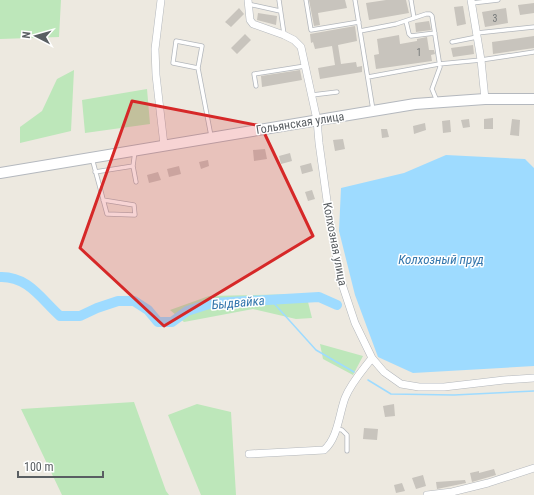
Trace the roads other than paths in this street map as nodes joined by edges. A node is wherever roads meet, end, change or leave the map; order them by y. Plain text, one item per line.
1 (161, 0) edge
2 (279, 0) edge
3 (306, 0) edge
4 (355, 0) edge
5 (410, 0) edge
6 (498, 0) edge
7 (248, 2) edge
8 (471, 2) edge
9 (280, 10) junction
10 (414, 18) junction
11 (406, 21) junction
12 (359, 22) junction
13 (534, 27) edge
14 (360, 31) junction
15 (435, 32) junction
16 (284, 35) junction
17 (477, 35) junction
18 (452, 42) dead end
19 (534, 52) edge
20 (481, 60) junction
21 (439, 64) junction
22 (306, 66) junction
23 (198, 68) junction
24 (368, 77) junction
25 (256, 86) dead end
26 (337, 92) dead end
27 (312, 95) junction
28 (485, 99) junction
29 (534, 99) edge
30 (437, 102) junction
31 (374, 111) junction
32 (317, 120) junction
33 (212, 137) junction
34 (164, 145) junction
35 (136, 150) junction
36 (91, 157) junction
37 (133, 166) junction
38 (95, 172) junction
39 (0, 173) edge
40 (136, 182) dead end
41 (103, 200) junction
42 (372, 358) junction
43 (534, 378) edge
44 (336, 429) junction
45 (347, 451) dead end
46 (249, 454) dead end
47 (534, 468) edge
48 (427, 495) edge

1 - 34 street
2 - 9 lane
3 - 12 lane
4 - 12 lane
5 - 10 lane
6 - 8 lane
7 - 9 lane
7 - 16 street, Колхозная улица
8 - 17 street
9 - 16 lane
10 - 11 lane
10 - 15 lane
11 - 14 lane
11 - 15 lane
12 - 14 lane
13 - 17 lane
14 - 24 lane
15 - 21 lane
16 - 22 street, Колхозная улица
17 - 18 lane
17 - 20 street
19 - 20 lane
20 - 21 lane
20 - 28 street
21 - 24 lane
21 - 30 lane
22 - 25 lane
22 - 27 street, Колхозная улица
23 - 23 lane
23 - 33 lane
24 - 31 lane
26 - 27 lane
27 - 32 street, Колхозная улица
28 - 29 main road, Гольянская улица
28 - 30 main road, Гольянская улица
30 - 31 main road, Гольянская улица
31 - 32 main road, Гольянская улица
32 - 33 main road, Гольянская улица
32 - 42 street, Колхозная улица
33 - 34 main road, Гольянская улица
34 - 35 main road, Гольянская улица
35 - 36 main road, Гольянская улица
35 - 37 lane
36 - 38 lane
36 - 39 main road, Гольянская улица
37 - 38 lane
37 - 40 lane
38 - 41 lane
41 - 41 lane
42 - 43 street, Колхозная улица
42 - 44 street
44 - 45 lane
44 - 46 street
47 - 48 street

